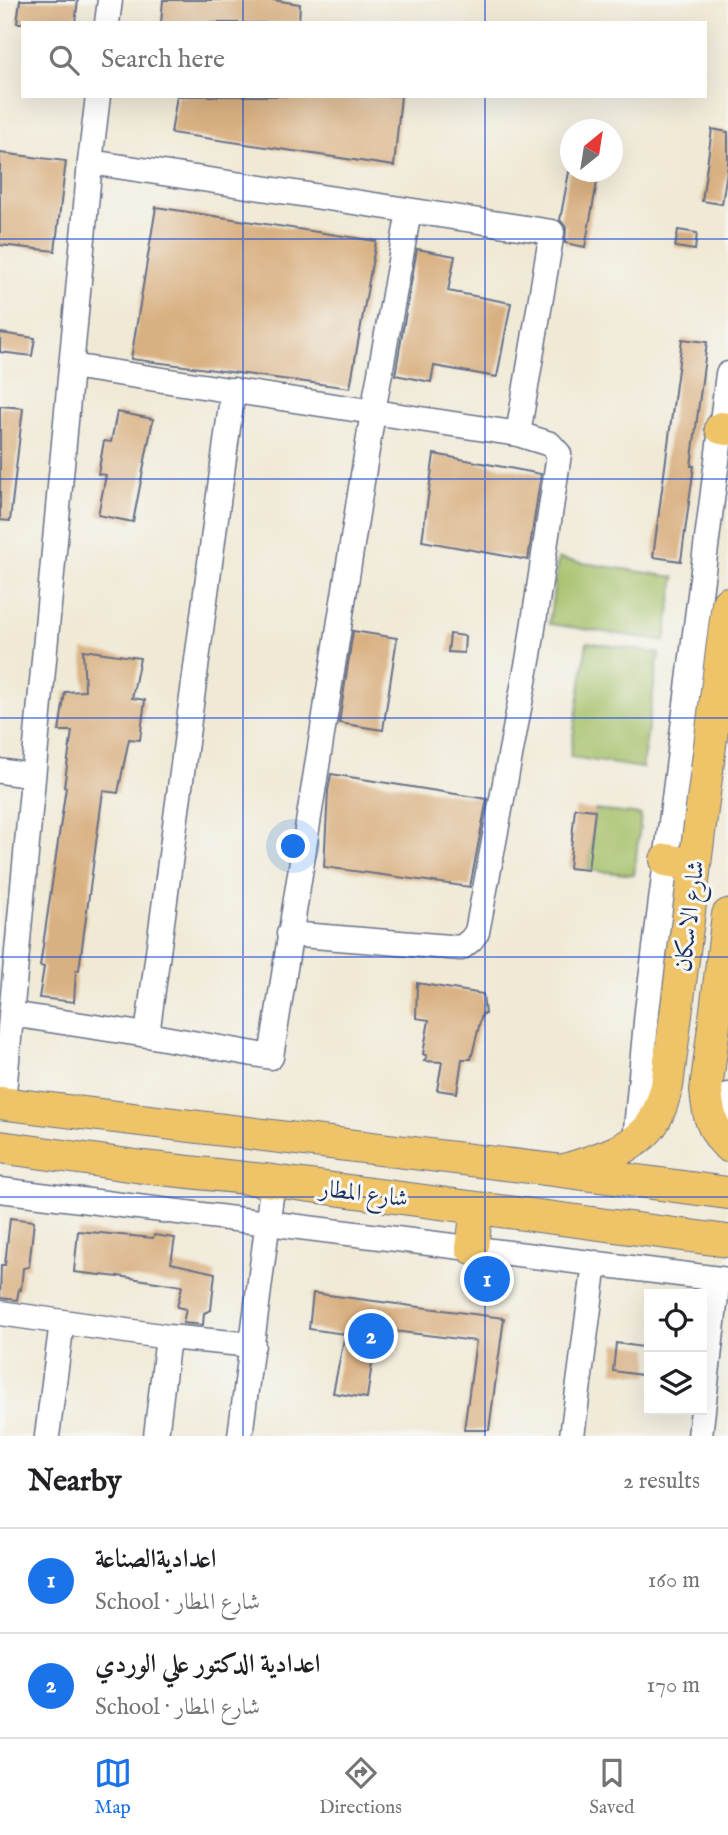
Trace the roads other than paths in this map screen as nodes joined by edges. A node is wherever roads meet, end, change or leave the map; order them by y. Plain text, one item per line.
1 (110, 0) edge
2 (107, 21) edge
3 (98, 98) edge
4 (90, 162) junction
5 (409, 211) junction
6 (71, 366) junction
7 (728, 374) edge
8 (233, 390) junction
9 (373, 412) junction
10 (724, 429) edge
11 (518, 434) junction
12 (728, 603) edge
13 (0, 771) edge
14 (33, 776) junction
15 (680, 863) junction
16 (727, 922) edge
17 (687, 929) junction
18 (289, 934) junction
19 (681, 979) junction
20 (719, 982) junction
21 (11, 1014) junction
22 (147, 1035) junction
23 (728, 1094) edge
24 (1, 1103) edge
25 (54, 1109) junction
26 (147, 1122) junction
27 (635, 1140) junction
28 (722, 1141) edge
29 (0, 1147) edge
30 (50, 1153) junction
31 (143, 1167) junction
32 (562, 1171) junction
33 (273, 1181) junction
34 (0, 1190) edge
35 (728, 1193) edge
36 (477, 1208) junction
37 (268, 1222) junction
38 (728, 1241) edge
39 (472, 1248) junction
40 (595, 1264) junction
41 (723, 1280) edge
42 (0, 1313) edge
43 (62, 1322) junction
44 (168, 1336) junction
45 (253, 1345) junction
46 (47, 1436) edge
47 (156, 1436) edge
48 (240, 1436) edge
49 (572, 1436) edge
50 (700, 1436) edge

1 - 2 street
3 - 4 street
4 - 5 street
4 - 6 street
5 - 9 street
5 - 11 street
6 - 8 street
6 - 14 street
7 - 10 street
8 - 9 street
8 - 22 street
9 - 11 street
9 - 18 street
10 - 15 street
11 - 18 street
12 - 15 main road, شارع الاسكان
13 - 14 street
14 - 21 street
15 - 17 main road, شارع الاسكان
15 - 27 street
16 - 17 main road
16 - 20 main road, شارع الاسكان
17 - 19 main road, شارع الاسكان
18 - 22 street
19 - 20 main road
19 - 27 main road, شارع الاسكان
20 - 28 main road, شارع الاسكان
21 - 22 street
21 - 24 street
23 - 28 street
24 - 25 main road, شارع المطار
25 - 26 main road, شارع المطار
25 - 30 main road
26 - 31 main road
26 - 32 main road, شارع المطار
27 - 32 main road, شارع الاسكان
29 - 30 main road, شارع المطار
30 - 31 main road, شارع المطار
31 - 33 main road, شارع المطار
32 - 35 main road, شارع المطار
33 - 36 main road, شارع المطار
33 - 37 street
34 - 37 street
36 - 38 main road, شارع المطار
36 - 39 main road
37 - 39 street
37 - 45 street
39 - 40 street
40 - 41 street
40 - 49 street
41 - 50 street
42 - 43 street
43 - 44 street
43 - 46 street
44 - 45 street
44 - 47 street
45 - 48 street

